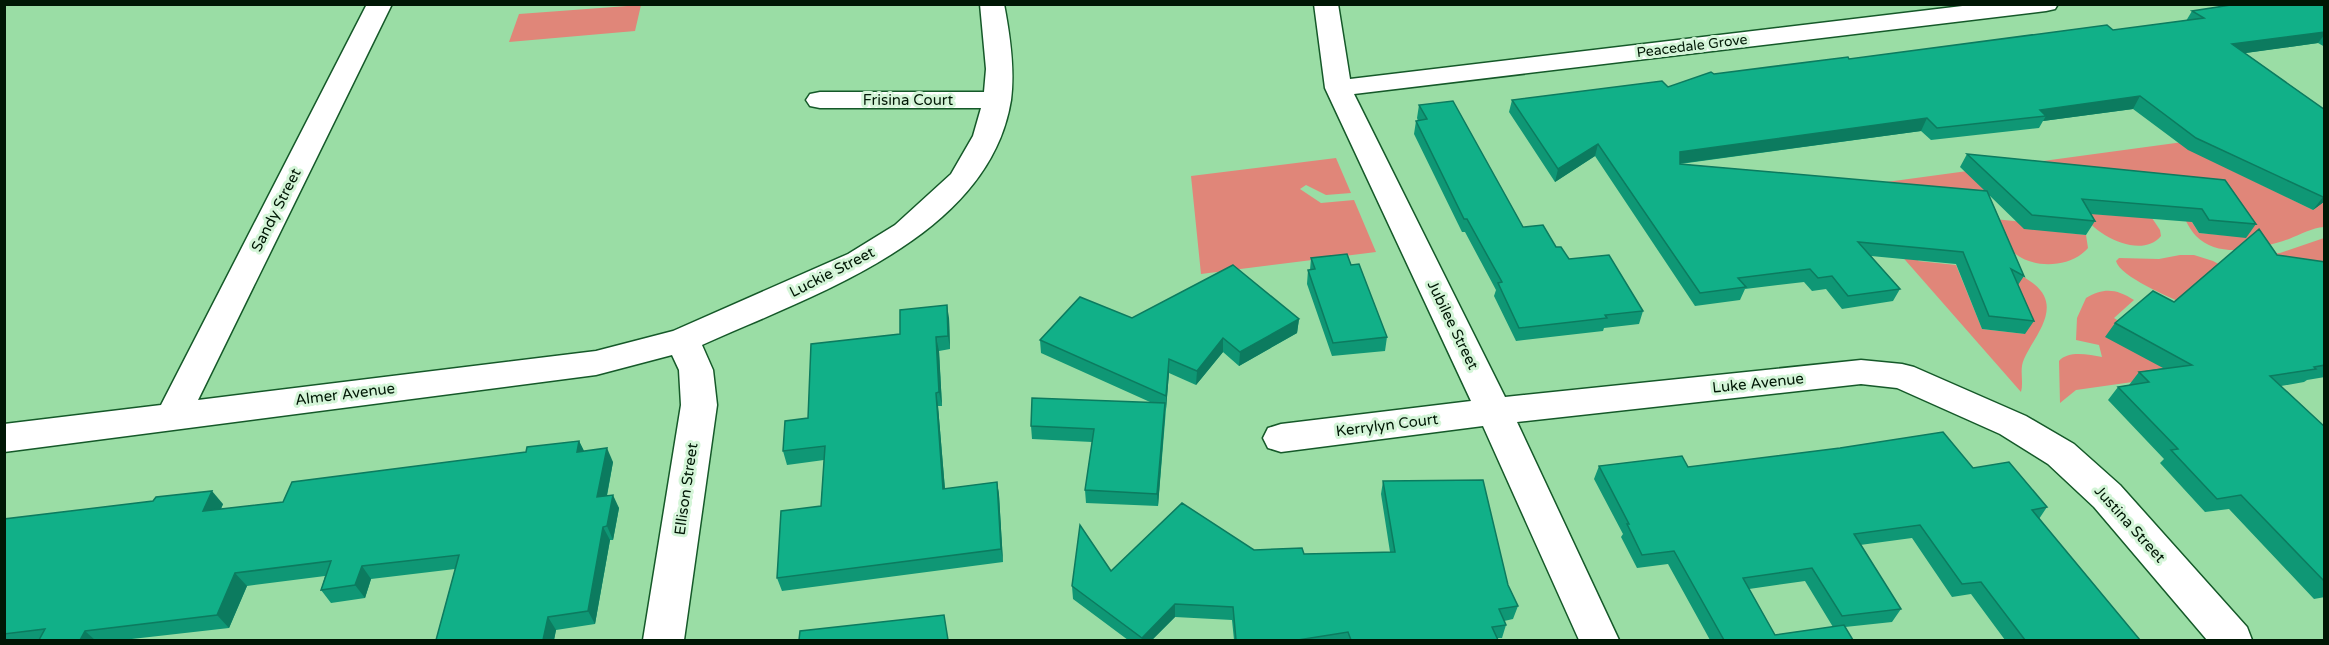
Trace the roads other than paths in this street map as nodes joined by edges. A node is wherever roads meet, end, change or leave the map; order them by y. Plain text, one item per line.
1 (380, 4) edge
2 (992, 4) edge
3 (1326, 4) edge
4 (2046, 4) edge
5 (1925, 11) edge
6 (1338, 88) junction
7 (820, 100) dead end
8 (997, 100) junction
9 (683, 340) junction
10 (1494, 411) junction
11 (173, 416) junction
12 (2013, 425) joint
13 (4, 438) edge
14 (1281, 438) dead end
15 (664, 640) edge
16 (1599, 640) edge
17 (2232, 640) edge

1 - 11 street, Sandy Street
2 - 8 street, Luckie Street
3 - 6 street, Jubilee Street
4 - 5 street, Peacedale Grove
5 - 6 street, Peacedale Grove
6 - 10 street, Jubilee Street
7 - 8 street, Frisina Court
8 - 9 street, Luckie Street
9 - 11 street, Almer Avenue
9 - 15 street, Ellison Street
10 - 12 street, Luke Avenue
10 - 14 street, Kerrylyn Court
10 - 16 street, Jubilee Street
11 - 13 street, Almer Avenue
12 - 17 street, Justina Street

